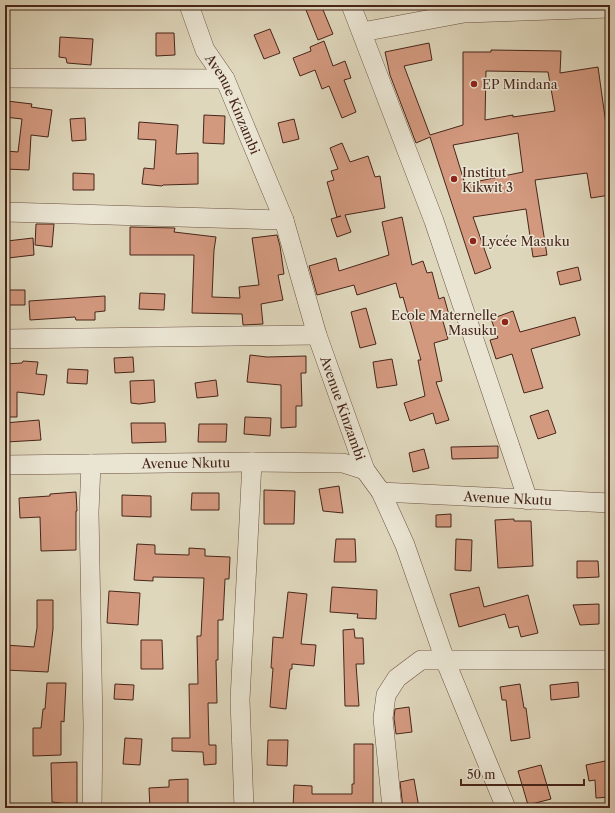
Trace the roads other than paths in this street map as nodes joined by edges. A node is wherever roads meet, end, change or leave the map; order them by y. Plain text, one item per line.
1 (189, 5) edge
2 (351, 5) edge
3 (606, 7) edge
4 (463, 9) edge
5 (362, 32) junction
6 (5, 78) edge
7 (225, 79) junction
8 (5, 212) edge
9 (284, 220) junction
10 (316, 335) junction
11 (5, 339) edge
12 (252, 462) junction
13 (91, 464) junction
14 (5, 465) edge
15 (365, 470) junction
16 (381, 492) junction
17 (528, 500) junction
18 (610, 503) edge
19 (445, 660) junction
20 (610, 660) edge
21 (92, 808) edge
22 (244, 808) edge
23 (392, 808) edge
24 (506, 808) edge

1 - 7 street, Avenue Kinzambi
2 - 5 street
3 - 4 street
4 - 5 street
5 - 17 street
6 - 7 street
7 - 9 street, Avenue Kinzambi
8 - 9 street
9 - 10 street, Avenue Kinzambi
10 - 11 street
10 - 15 street, Avenue Kinzambi
12 - 13 street, Avenue Nkutu
12 - 15 street, Avenue Nkutu
12 - 22 street
13 - 14 street, Avenue Nkutu
13 - 21 street
15 - 16 street, Avenue Kinzambi
16 - 17 street, Avenue Nkutu
16 - 19 street, Avenue Kinzambi
17 - 18 street, Avenue Nkutu
19 - 20 street
19 - 23 street
19 - 24 street, Avenue Kinzambi

